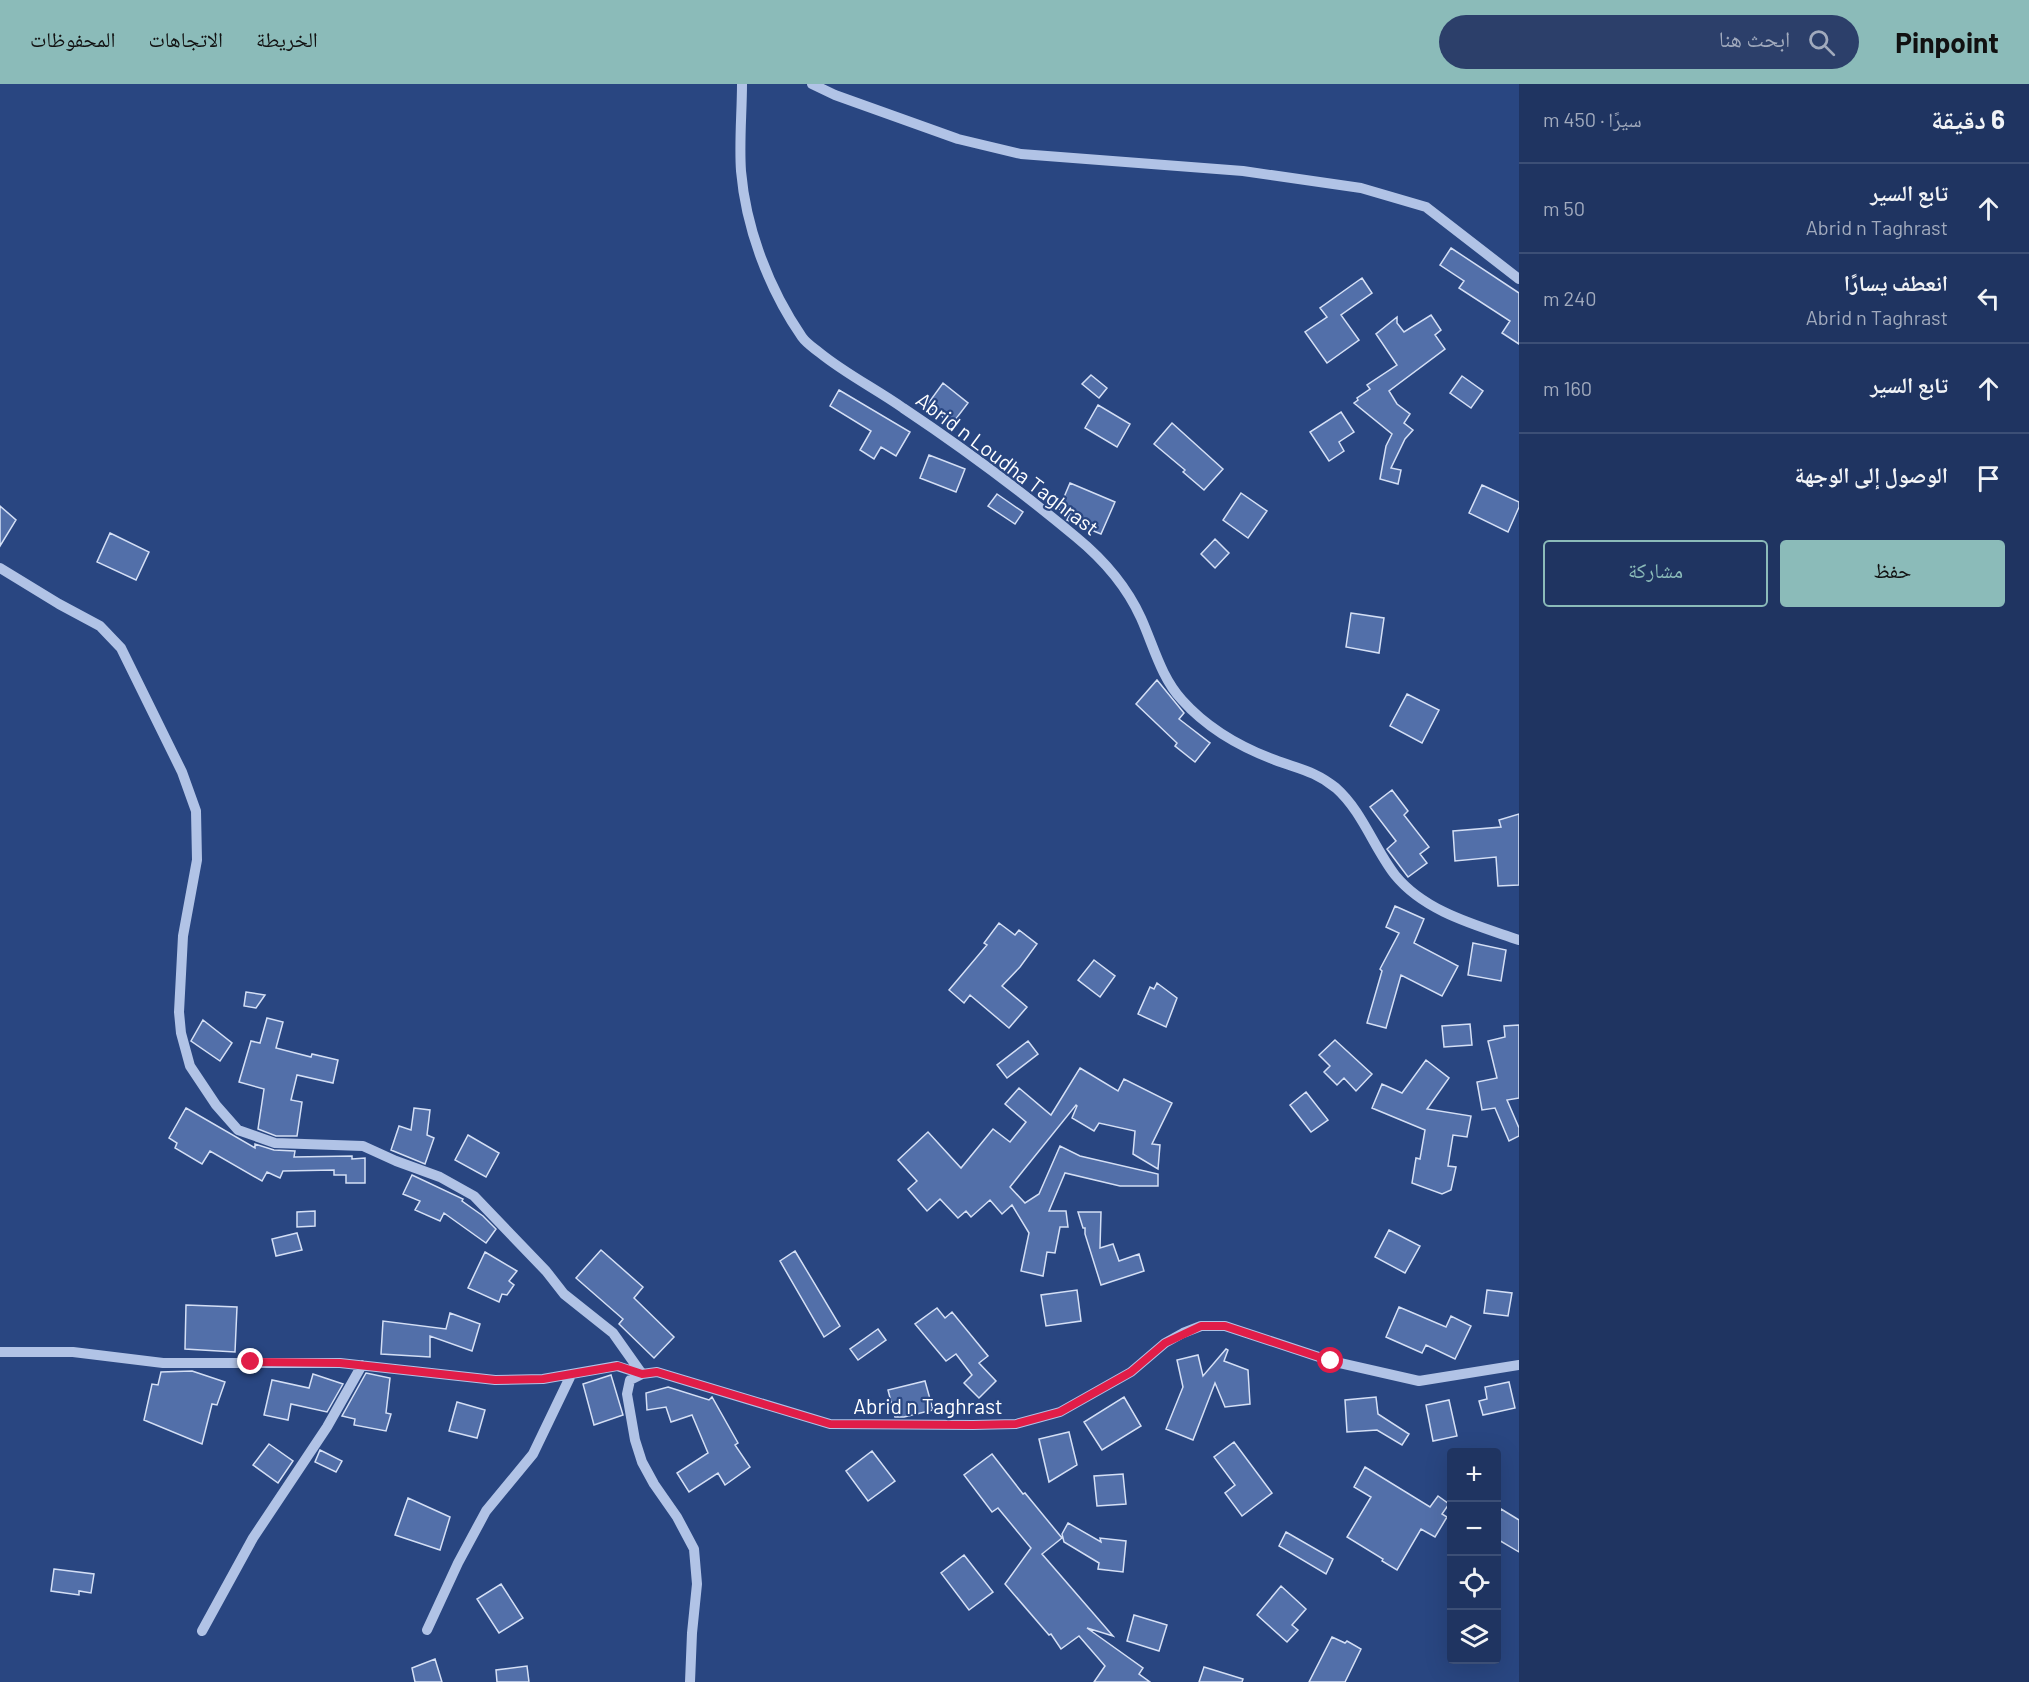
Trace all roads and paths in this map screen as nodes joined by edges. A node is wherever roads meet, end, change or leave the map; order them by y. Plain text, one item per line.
1 (742, 84) edge
2 (812, 84) edge
3 (1517, 277) edge
4 (0, 568) edge
5 (1519, 940) edge
6 (0, 1352) edge
7 (362, 1365) junction
8 (1519, 1365) edge
9 (642, 1374) junction
10 (571, 1375) junction
11 (427, 1630) dead end
12 (202, 1631) dead end
13 (690, 1682) edge

1 - 5 street, Abrid n Loudha Taghrast
2 - 3 street
4 - 9 street
6 - 7 street, Abrid n Taghrast
7 - 10 street, Abrid n Taghrast
7 - 12 street
8 - 9 street, Abrid n Taghrast
9 - 10 street, Abrid n Taghrast
9 - 13 street
10 - 11 street

